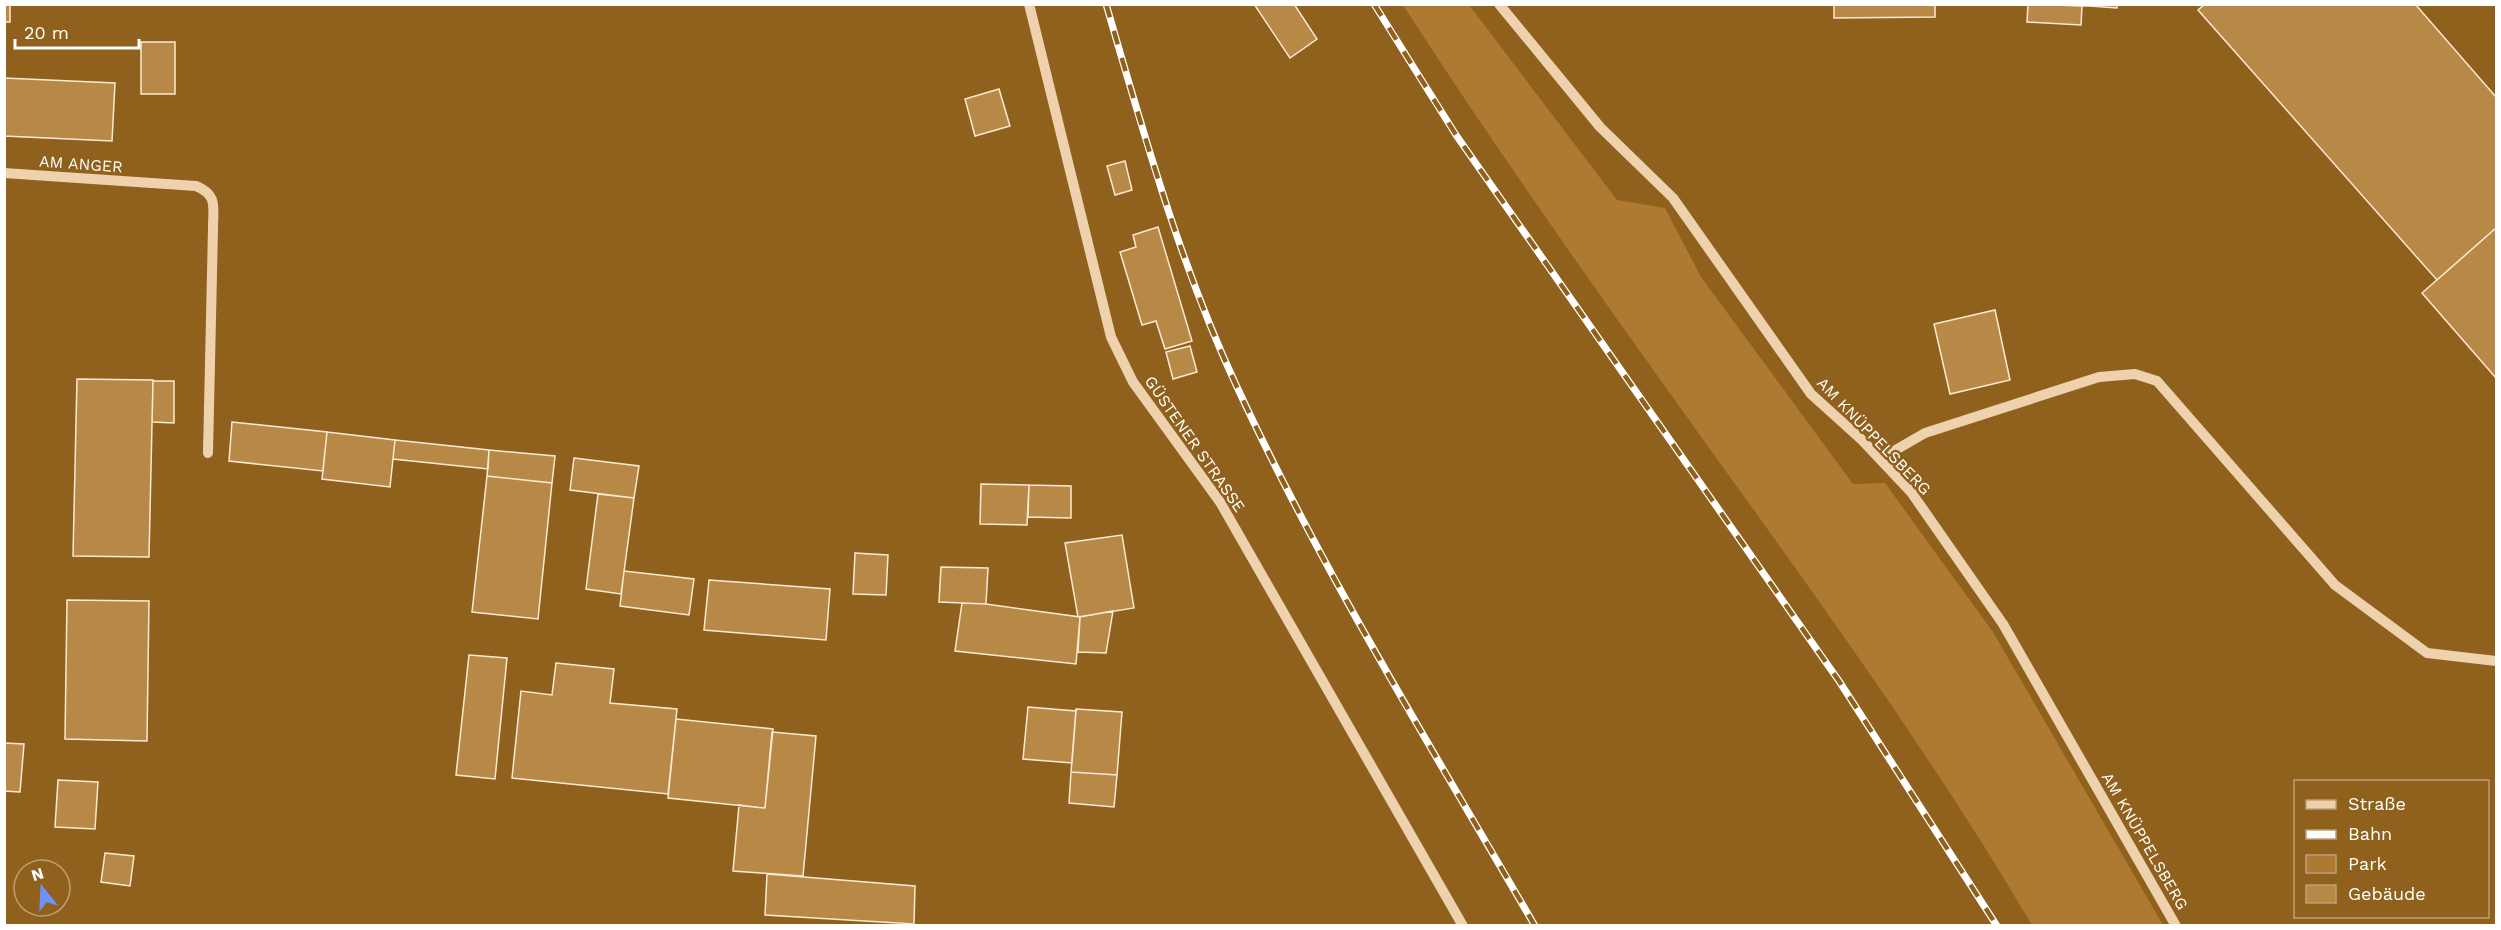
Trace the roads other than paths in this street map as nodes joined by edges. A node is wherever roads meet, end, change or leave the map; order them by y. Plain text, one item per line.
1 (1029, 4) edge
2 (1499, 4) edge
3 (4, 173) edge
4 (208, 453) dead end
5 (1880, 459) junction
6 (2496, 661) edge
7 (1463, 926) edge
8 (2176, 926) edge

1 - 7 street, GÜSTENER STRASSE
2 - 5 street, AM KNÜPPELSBERG
3 - 4 street, AM ANGER
5 - 6 street
5 - 8 street, AM KNÜPPELSBERG

